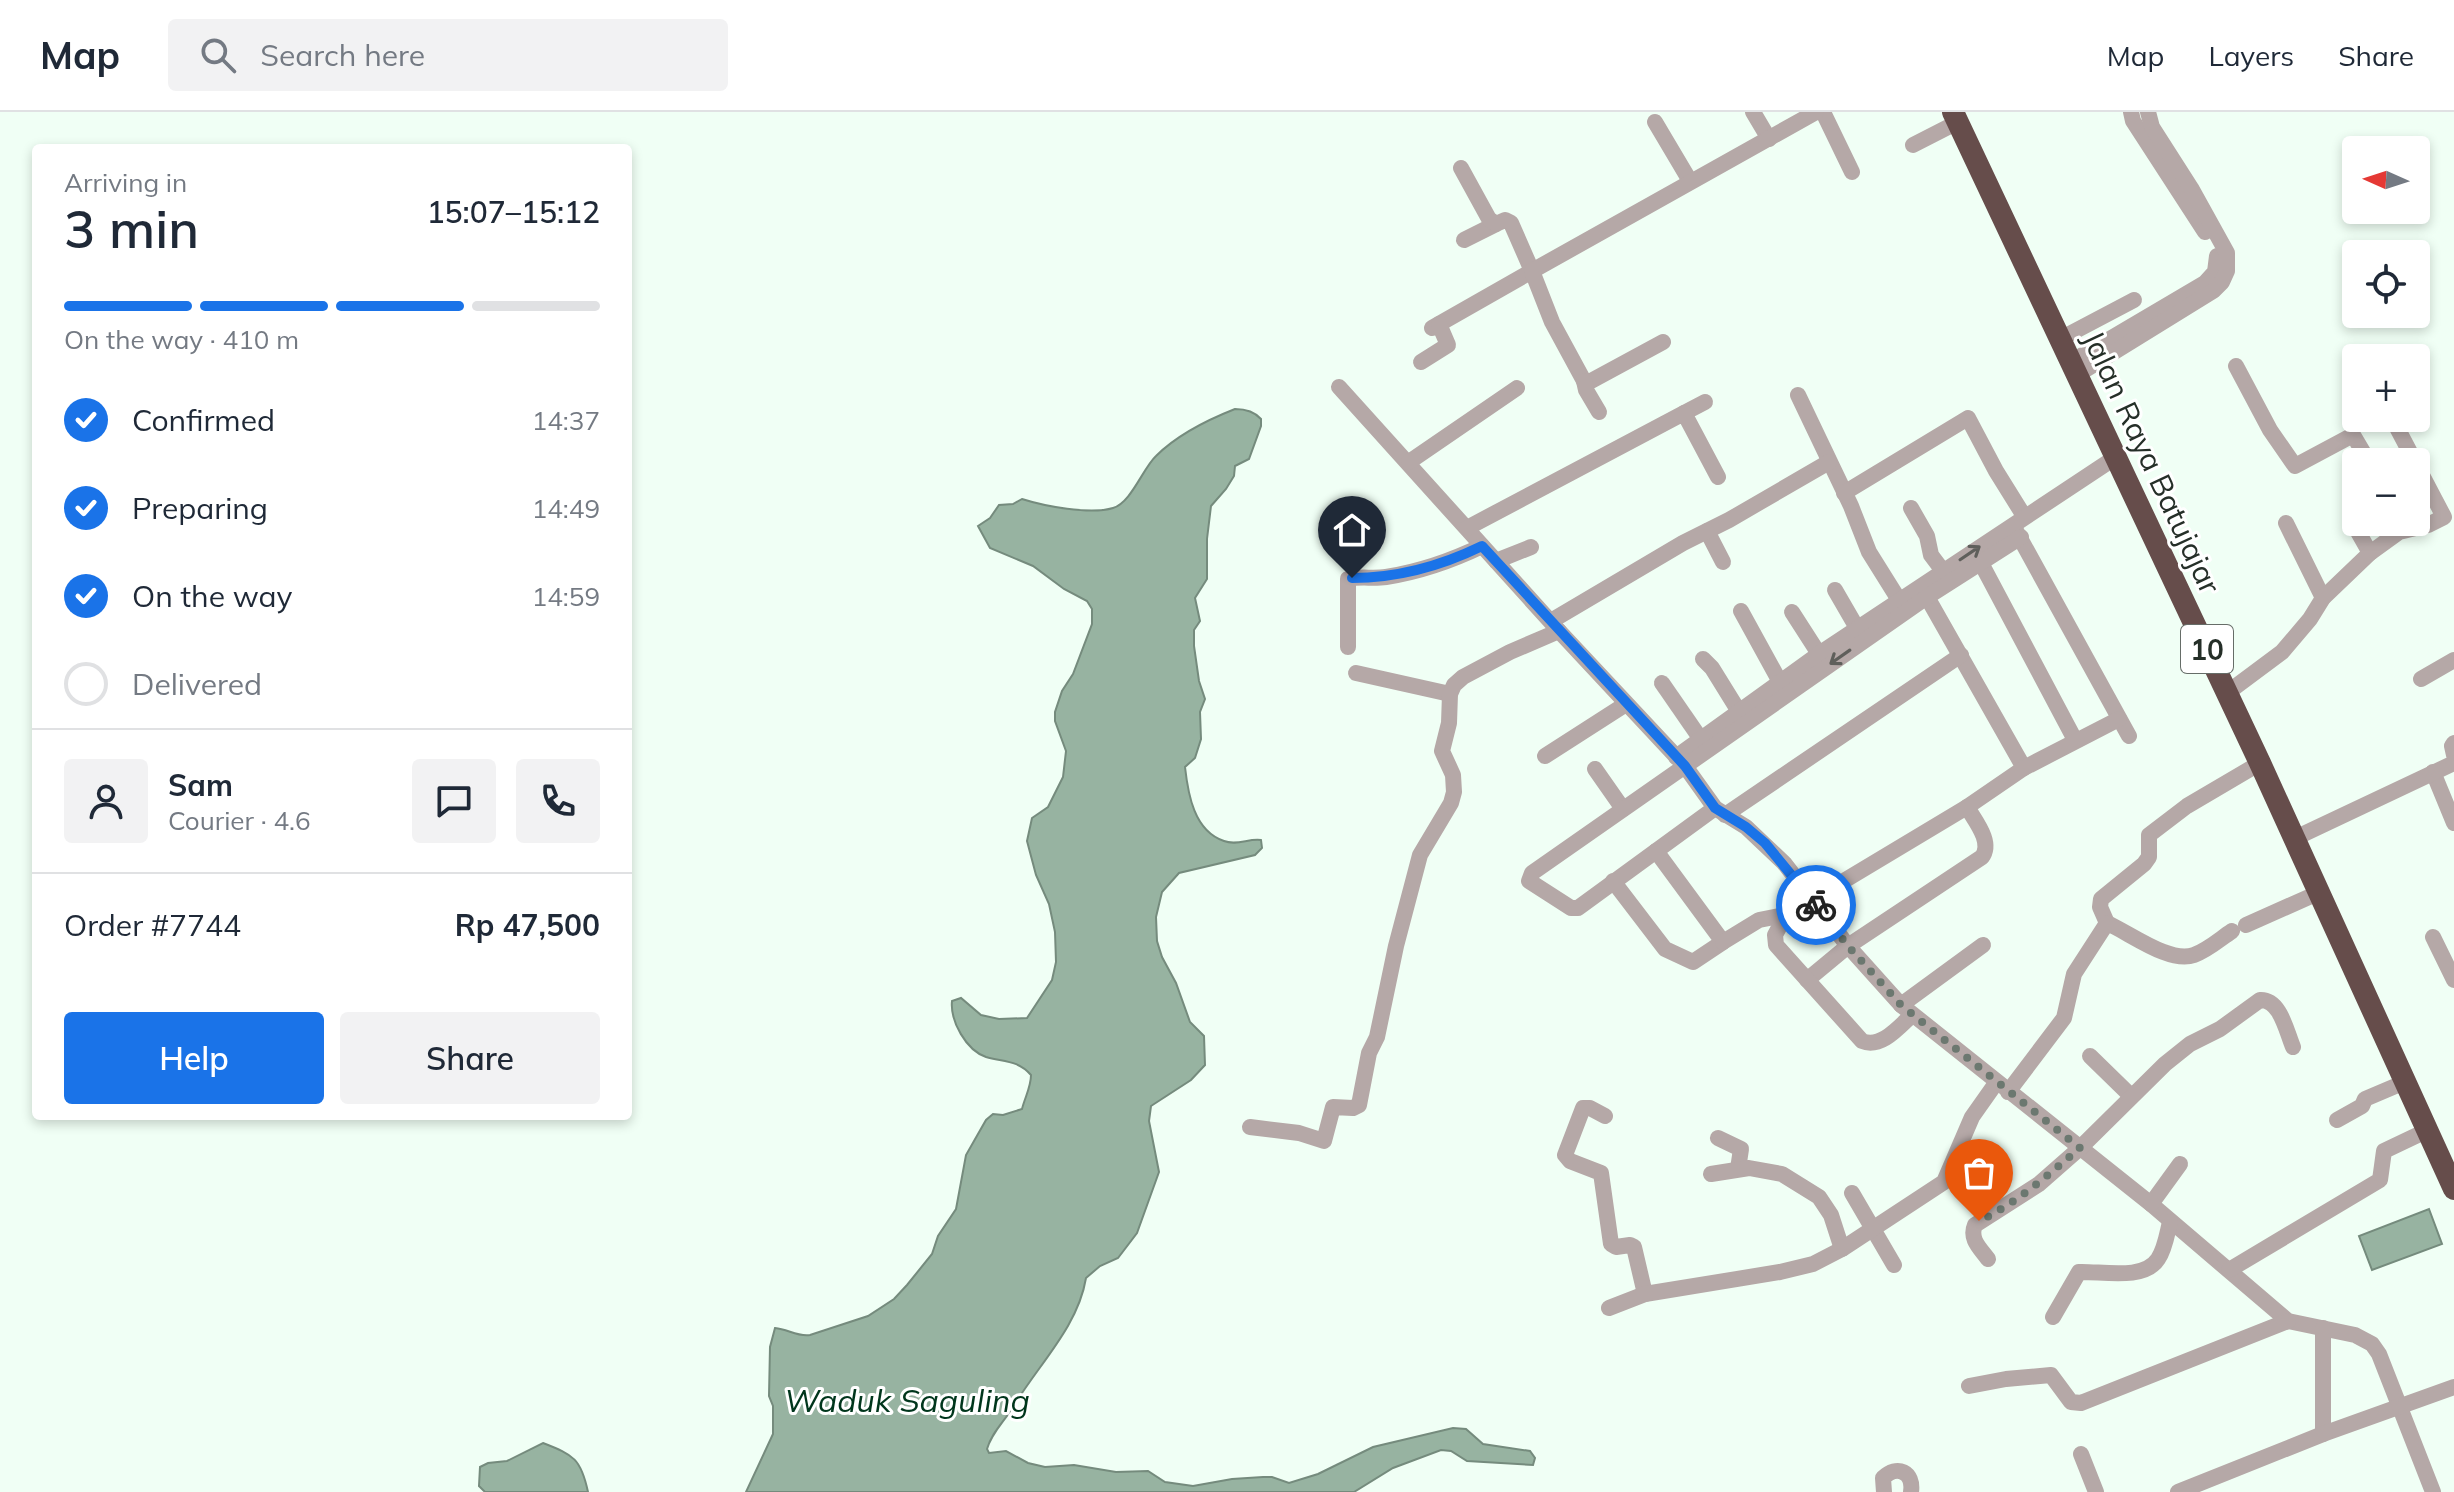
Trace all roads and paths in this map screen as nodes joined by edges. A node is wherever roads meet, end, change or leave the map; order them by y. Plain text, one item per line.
1 (1753, 112) edge
2 (1816, 112) edge
3 (1823, 112) edge
4 (2131, 112) edge
5 (2148, 112) edge
6 (1956, 117) edge
7 (1655, 122) dead end
8 (1769, 139) junction
9 (1913, 145) dead end
10 (1461, 168) dead end
11 (1852, 172) dead end
12 (1690, 181) junction
13 (1496, 224) junction
14 (1464, 240) dead end
15 (1532, 271) junction
16 (2134, 300) dead end
17 (2060, 339) junction
18 (1663, 342) dead end
19 (1421, 362) dead end
20 (2236, 366) dead end
21 (2074, 369) junction
22 (1584, 381) junction
23 (1339, 387) dead end
24 (1517, 388) dead end
25 (1798, 395) dead end
26 (1705, 402) dead end
27 (1599, 412) dead end
28 (1684, 413) junction
29 (2361, 448) edge
30 (2116, 457) junction
31 (1409, 462) junction
32 (1829, 462) junction
33 (1718, 477) dead end
34 (2430, 488) edge
35 (1844, 493) junction
36 (1911, 508) dead end
37 (2286, 523) dead end
38 (2430, 524) edge
39 (2019, 526) junction
40 (1467, 528) junction
41 (1707, 531) junction
42 (2360, 536) edge
43 (2390, 536) edge
44 (1482, 546) junction
45 (1531, 547) dead end
46 (2370, 553) junction
47 (1496, 561) junction
48 (1723, 562) dead end
49 (1981, 563) junction
50 (1943, 571) junction
51 (1835, 590) dead end
52 (1927, 597) junction
53 (2323, 598) junction
54 (1899, 600) junction
55 (1741, 611) dead end
56 (1792, 612) dead end
57 (1555, 626) junction
58 (1857, 628) junction
59 (1348, 647) dead end
60 (1819, 654) junction
61 (1961, 655) junction
62 (1703, 659) dead end
63 (2454, 660) edge
64 (1356, 673) dead end
65 (2421, 679) dead end
66 (1780, 682) junction
67 (1662, 683) dead end
68 (2227, 693) junction
69 (1450, 694) junction
70 (1626, 704) junction
71 (1738, 710) junction
72 (2119, 719) junction
73 (2129, 736) dead end
74 (1700, 738) junction
75 (2075, 740) junction
76 (2454, 743) edge
77 (2454, 755) edge
78 (1545, 756) dead end
79 (1680, 762) junction
80 (2260, 763) junction
81 (2454, 763) edge
82 (2024, 768) junction
83 (1595, 769) dead end
84 (2433, 772) junction
85 (1967, 807) junction
86 (1623, 809) junction
87 (1720, 811) junction
88 (2454, 823) edge
89 (2293, 839) junction
90 (1656, 851) junction
91 (1613, 881) junction
92 (2318, 893) junction
93 (1812, 900) junction
94 (1794, 913) junction
95 (2107, 923) junction
96 (2433, 937) dead end
97 (1723, 942) junction
98 (1983, 945) dead end
99 (1848, 946) junction
100 (2454, 978) edge
101 (1807, 980) junction
102 (1907, 1010) junction
103 (2293, 1047) dead end
104 (2090, 1056) dead end
105 (2405, 1082) junction
106 (2002, 1088) junction
107 (2131, 1096) junction
108 (1605, 1116) dead end
109 (2337, 1120) dead end
110 (1250, 1127) dead end
111 (2426, 1131) junction
112 (1718, 1138) dead end
113 (2080, 1148) junction
114 (2180, 1164) dead end
115 (1738, 1169) junction
116 (1711, 1174) dead end
117 (2454, 1189) edge
118 (1852, 1193) dead end
119 (2151, 1204) junction
120 (2170, 1222) junction
121 (1874, 1229) junction
122 (1842, 1249) junction
123 (1988, 1259) dead end
124 (1894, 1265) dead end
125 (2229, 1270) junction
126 (1645, 1294) junction
127 (1609, 1308) dead end
128 (2053, 1317) dead end
129 (2288, 1321) junction
130 (2323, 1328) junction
131 (1969, 1386) dead end
132 (2454, 1387) edge
133 (2399, 1408) junction
134 (2323, 1434) junction
135 (2081, 1454) dead end
136 (2197, 1488) edge
137 (1884, 1492) edge
138 (1911, 1492) edge
139 (2096, 1492) edge
140 (2178, 1492) edge
141 (2433, 1492) edge

1 - 8 street
2 - 8 street
3 - 11 street
4 - 21 street
5 - 21 street
6 - 9 street
6 - 17 highway, Jalan Raya Batujajar / 10
7 - 12 street
8 - 12 street
10 - 13 street
12 - 15 street
13 - 14 street
13 - 15 street
15 - 19 street
15 - 22 street
16 - 17 street
17 - 21 highway, Jalan Raya Batujajar / 10
18 - 22 street
20 - 29 street
21 - 30 highway, Jalan Raya Batujajar / 10
22 - 27 street
23 - 31 street
24 - 31 street
25 - 32 street
26 - 28 street
28 - 33 street
28 - 40 street
30 - 39 street
30 - 68 highway, Jalan Raya Batujajar / 10
31 - 40 street
32 - 35 street
32 - 41 street
34 - 38 street
35 - 39 street
35 - 54 street
36 - 50 street
37 - 53 street
39 - 49 street
50 -> 39 street
39 - 72 street
40 - 44 street
41 - 48 street
41 - 57 street
42 - 46 street
43 - 46 street
44 - 47 street
44 - 59 street
45 - 47 street
46 - 53 street
47 - 57 street
49 - 52 street
49 - 75 street
50 - 54 street
51 - 58 street
52 - 61 street
52 -> 79 street
53 - 68 street
54 - 58 street
55 - 66 street
56 - 60 street
57 - 69 street
57 - 70 street
58 - 60 street
60 - 66 street
61 - 82 street
61 - 87 street
62 - 71 street
63 - 65 street
64 - 69 street
66 - 71 street
67 - 74 street
68 - 80 highway, Jalan Raya Batujajar / 10
69 - 110 street
70 - 78 street
70 - 79 street
71 - 74 street
72 - 73 street
72 - 75 street
74 - 79 street
75 - 82 street
76 - 77 street
79 - 86 street
79 - 87 street
80 - 89 highway, Jalan Raya Batujajar / 10
80 - 95 street
81 - 84 street
82 - 85 street
83 - 86 street
84 - 88 street
84 - 89 street
85 - 93 street
85 - 99 street
86 - 91 street
87 - 90 street
87 - 93 street
89 - 92 highway, Jalan Raya Batujajar / 10
90 - 91 street
90 - 97 street
91 - 97 street
92 - 95 street
92 - 105 highway, Jalan Raya Batujajar / 10
93 - 94 street
93 - 99 street
94 - 97 street
94 - 101 street
95 - 106 street
96 - 100 street
98 - 102 street
99 - 101 street
99 - 102 street
101 - 102 street
102 - 106 street
103 - 107 street
104 - 107 street
105 - 109 street
105 - 111 highway, Jalan Raya Batujajar / 10
106 - 113 street
106 - 121 street
107 - 113 street
108 - 126 street
111 - 117 highway, Jalan Raya Batujajar / 10
111 - 125 street
112 - 115 street
113 - 119 street
113 - 123 street
114 - 119 street
115 - 116 street
115 - 122 street
118 - 121 street
119 - 120 street
120 - 125 street
120 - 128 street
121 - 122 street
121 - 124 street
122 - 126 street
125 - 129 street
126 - 127 street
129 - 130 street
129 - 131 street
130 - 133 street
130 - 134 street
132 - 133 street
133 - 134 street
133 - 141 street
134 - 136 street
135 - 139 street
136 - 140 street
137 - 138 street

